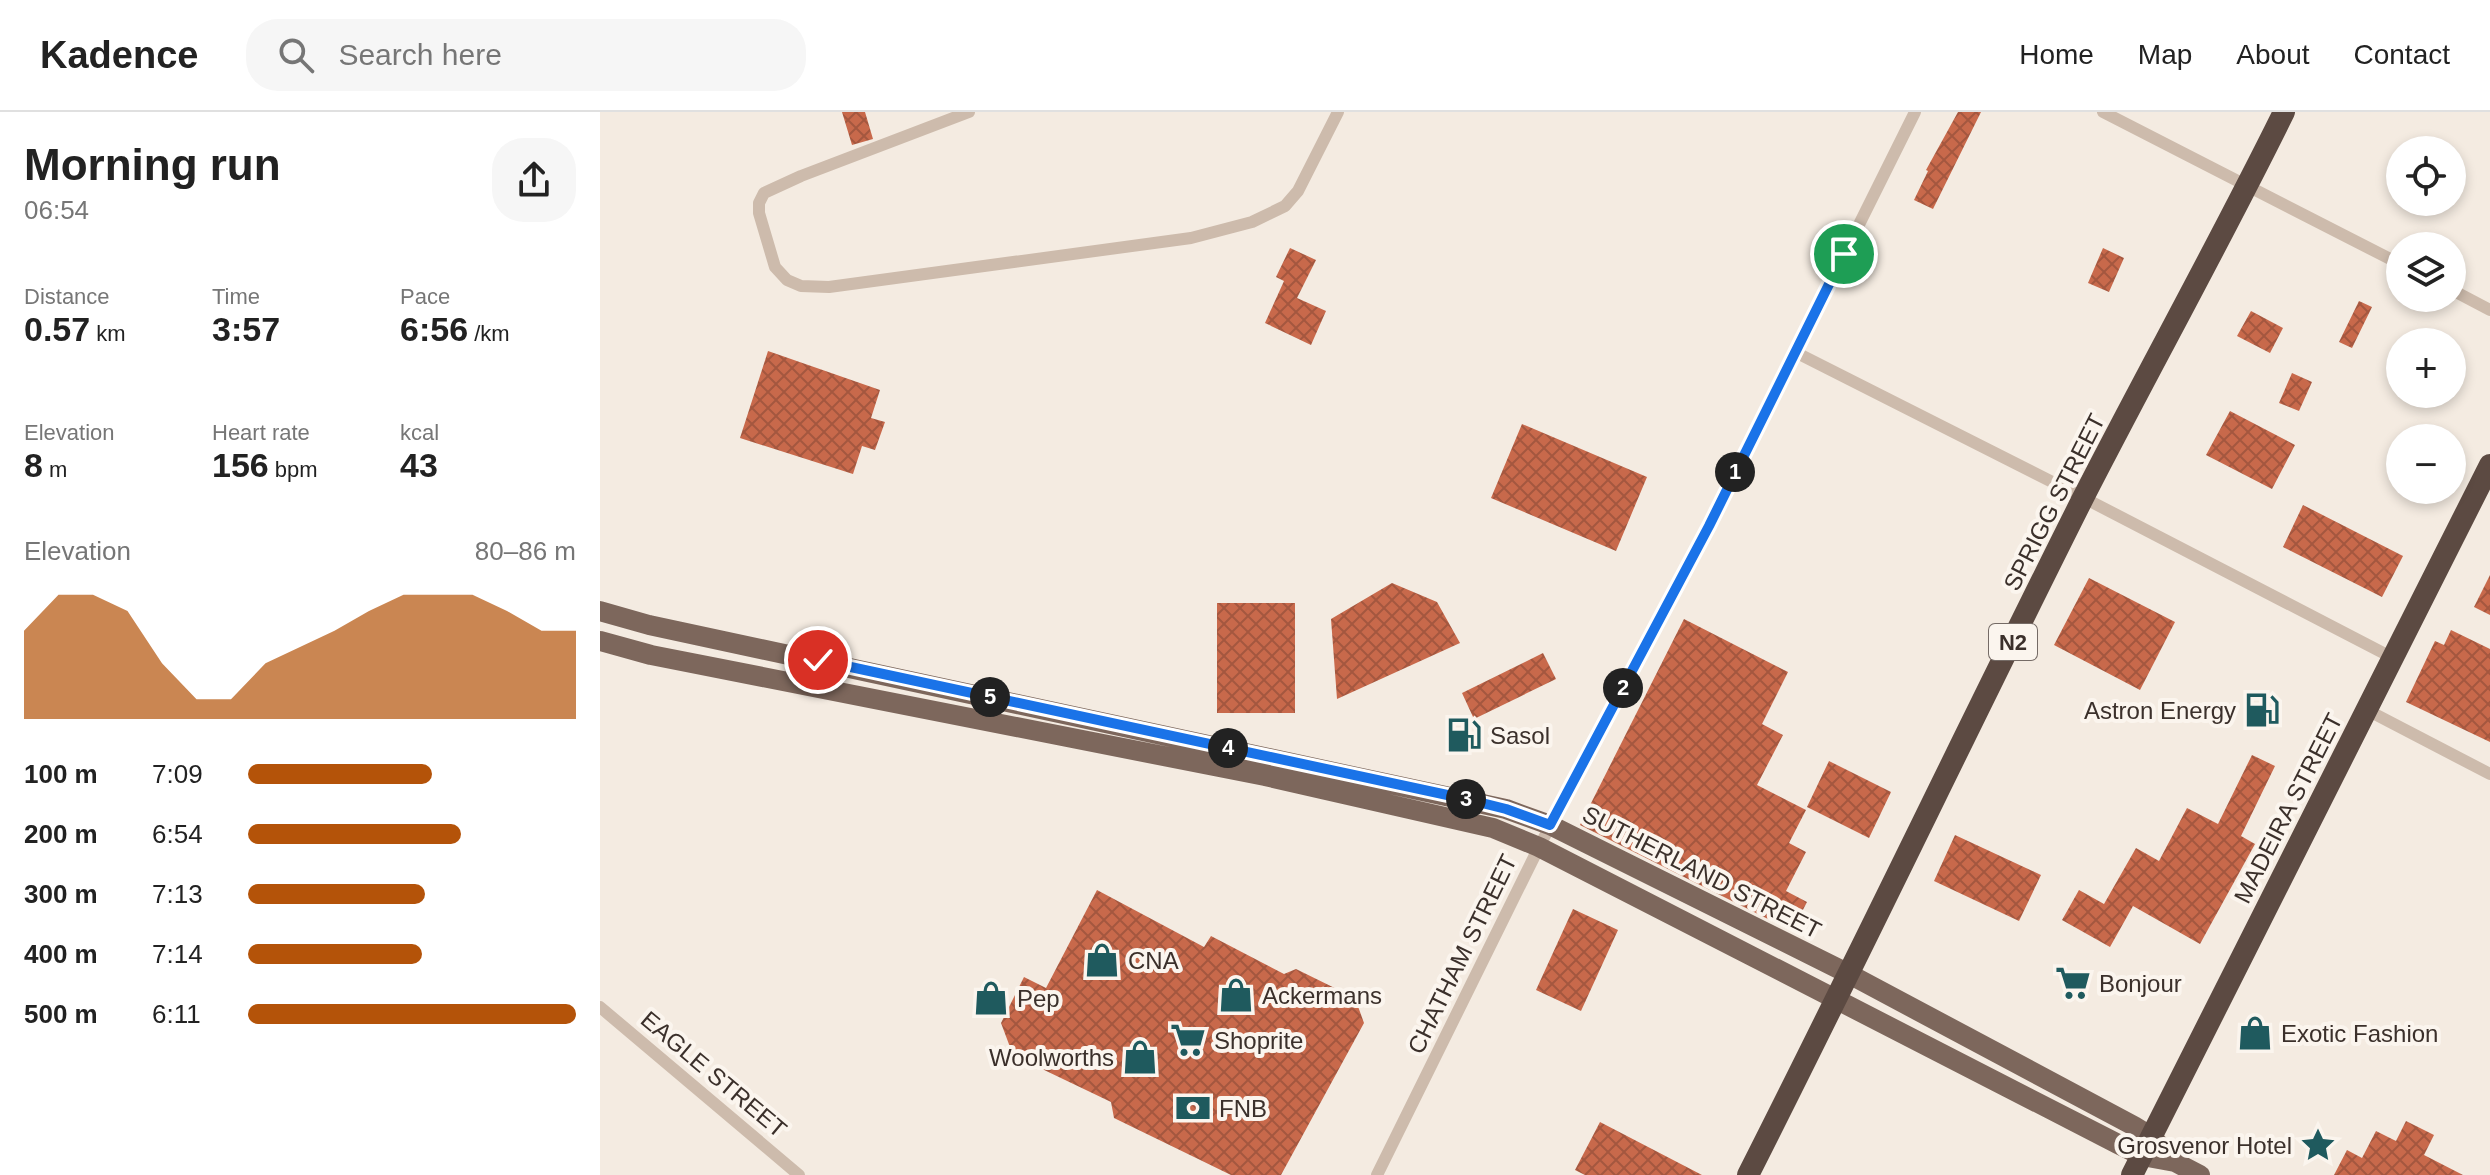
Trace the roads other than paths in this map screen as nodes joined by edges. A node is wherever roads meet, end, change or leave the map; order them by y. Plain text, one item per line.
1 (969, 112) edge
2 (1338, 112) edge
3 (1915, 112) edge
4 (2103, 112) edge
5 (2284, 112) edge
6 (2247, 187) junction
7 (2386, 257) edge
8 (2466, 297) edge
9 (2490, 310) edge
10 (1795, 352) junction
11 (2490, 465) edge
12 (2084, 498) junction
13 (600, 611) edge
14 (600, 641) edge
15 (2393, 658) junction
16 (2367, 710) junction
17 (2490, 774) edge
18 (1550, 825) junction
19 (1539, 847) junction
20 (1849, 974) junction
21 (1837, 999) junction
22 (604, 1011) edge
23 (600, 1026) edge
24 (2142, 1156) edge
25 (799, 1175) edge
26 (1377, 1175) edge
27 (1748, 1175) edge
28 (2200, 1175) edge

1 - 2 street
3 - 10 street, CHATHAM STREET
4 - 6 street
5 - 6 highway, SPRIGG STREET / N2
6 - 7 street
6 - 12 highway, SPRIGG STREET / N2
8 - 9 street
10 - 12 street
10 - 18 street, CHATHAM STREET
11 - 15 highway, MADEIRA STREET
12 - 15 street
12 - 20 highway, SPRIGG STREET / N2
13 - 18 main road, SUTHERLAND STREET
14 - 19 main road, SUTHERLAND STREET
15 - 16 highway, MADEIRA STREET
16 - 17 street
16 - 24 highway, MADEIRA STREET
18 - 19 street, CHATHAM STREET
18 - 20 main road, SUTHERLAND STREET
19 - 21 main road, SUTHERLAND STREET
19 - 26 street, CHATHAM STREET
20 - 21 highway, SPRIGG STREET / N2
20 - 24 main road, SUTHERLAND STREET
21 - 24 main road, SUTHERLAND STREET
21 - 27 highway, SPRIGG STREET / N2
22 - 23 street
22 - 25 street, EAGLE STREET
24 - 28 main road, SUTHERLAND STREET

